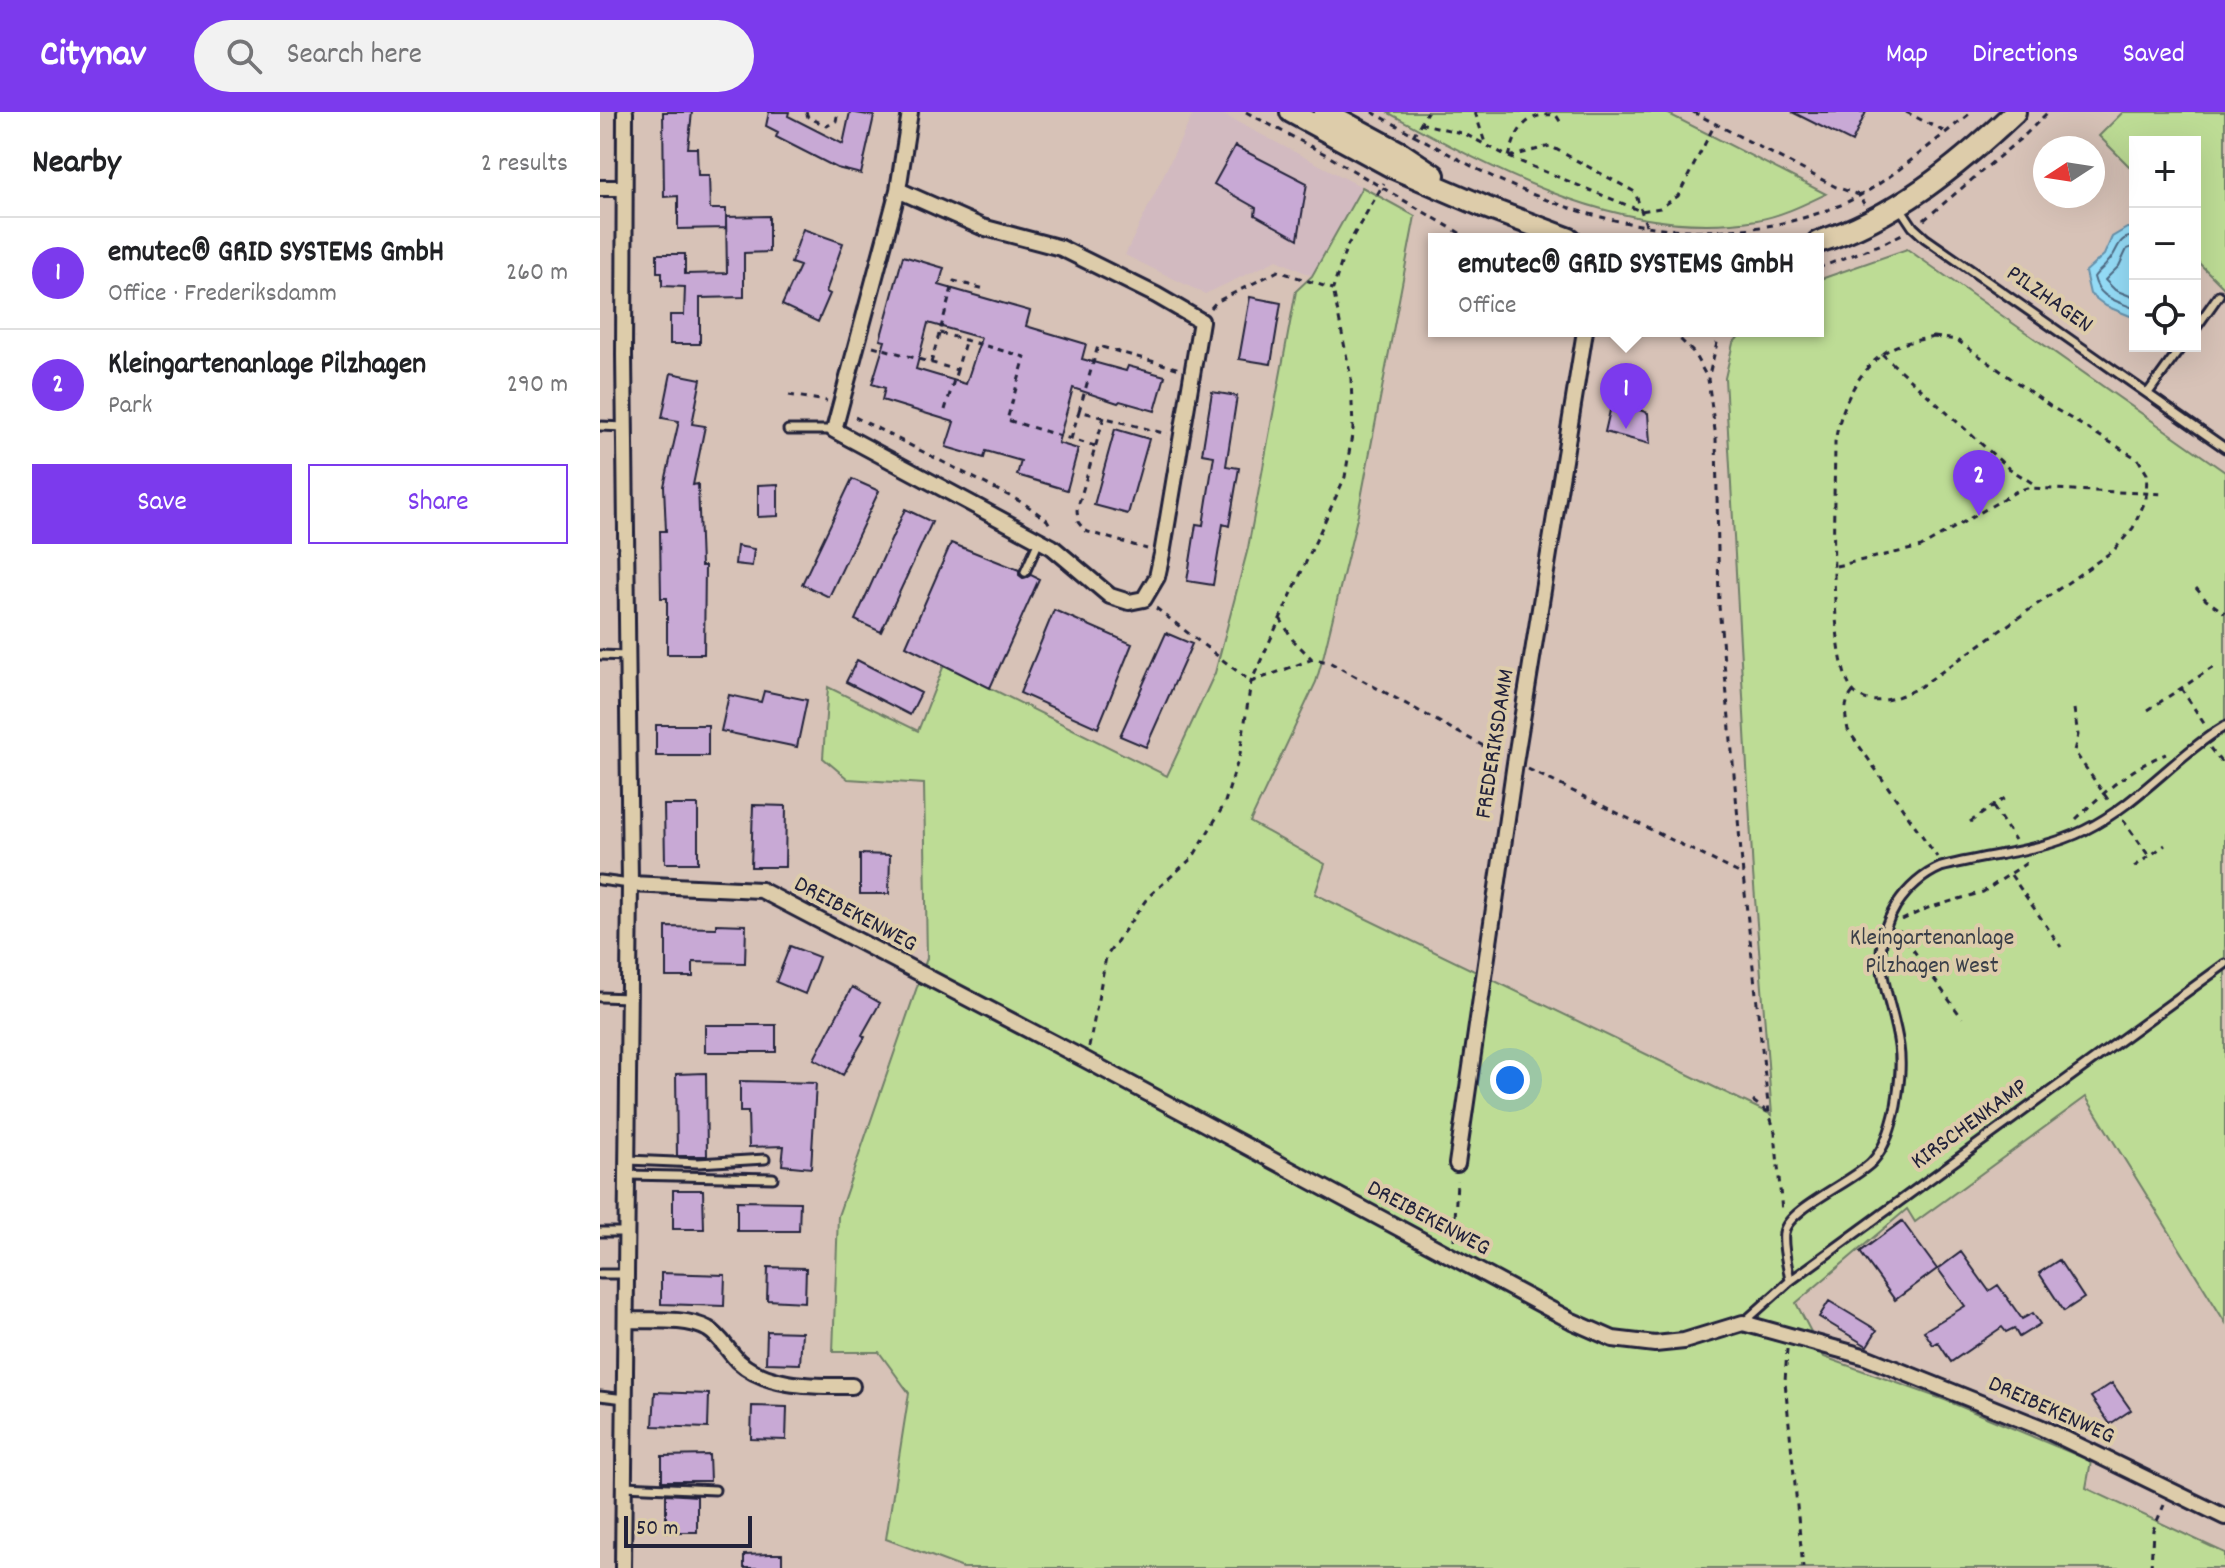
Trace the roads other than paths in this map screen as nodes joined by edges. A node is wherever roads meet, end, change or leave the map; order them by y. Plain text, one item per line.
1 (625, 112) edge
2 (910, 112) edge
3 (1291, 112) edge
4 (1325, 112) edge
5 (2015, 112) edge
6 (600, 188) edge
7 (623, 188) junction
8 (898, 190) junction
9 (1898, 205) junction
10 (1485, 207) junction
11 (1554, 233) edge
12 (1824, 240) edge
13 (2219, 295) dead end
14 (2201, 320) edge
15 (1584, 337) edge
16 (2178, 352) edge
17 (2148, 393) junction
18 (600, 426) edge
19 (625, 427) junction
20 (788, 430) dead end
21 (834, 430) junction
22 (2225, 448) edge
23 (1046, 544) junction
24 (1025, 572) dead end
25 (600, 655) edge
26 (627, 656) junction
27 (2225, 726) edge
28 (600, 880) edge
29 (630, 884) junction
30 (2225, 964) edge
31 (600, 997) edge
32 (629, 998) junction
33 (765, 1159) dead end
34 (1457, 1164) road end
35 (628, 1168) junction
36 (773, 1178) dead end
37 (600, 1232) edge
38 (628, 1232) junction
39 (600, 1274) edge
40 (627, 1274) junction
41 (1790, 1281) junction
42 (627, 1320) junction
43 (1743, 1323) junction
44 (852, 1386) dead end
45 (600, 1396) edge
46 (625, 1399) junction
47 (624, 1486) junction
48 (715, 1490) dead end
49 (2225, 1517) edge
50 (623, 1568) edge

1 - 7 street
2 - 8 street
3 - 10 street
4 - 10 street
5 - 9 street
6 - 7 street
7 - 19 street
8 - 21 street
8 - 23 street
9 - 12 street
9 - 17 lane, PILZHAGEN
10 - 11 street
13 - 14 lane
15 - 34 street, FREDERIKSDAMM
16 - 17 lane
17 - 22 lane, PILZHAGEN
18 - 19 lane
19 - 26 street
20 - 21 lane
21 - 23 street
23 - 24 lane
25 - 26 lane
26 - 29 street
27 - 41 lane
28 - 29 lane
29 - 32 street
29 - 43 street, DREIBEKENWEG
30 - 41 lane, KIRSCHENKAMP
31 - 32 lane
32 - 35 street
33 - 35 lane
35 - 36 lane
35 - 38 street
37 - 38 lane
38 - 40 street
39 - 40 lane
40 - 42 street
41 - 43 lane, KIRSCHENKAMP
42 - 44 street
42 - 46 street
43 - 49 street, DREIBEKENWEG
45 - 46 lane
46 - 47 street
47 - 48 lane
47 - 50 street

